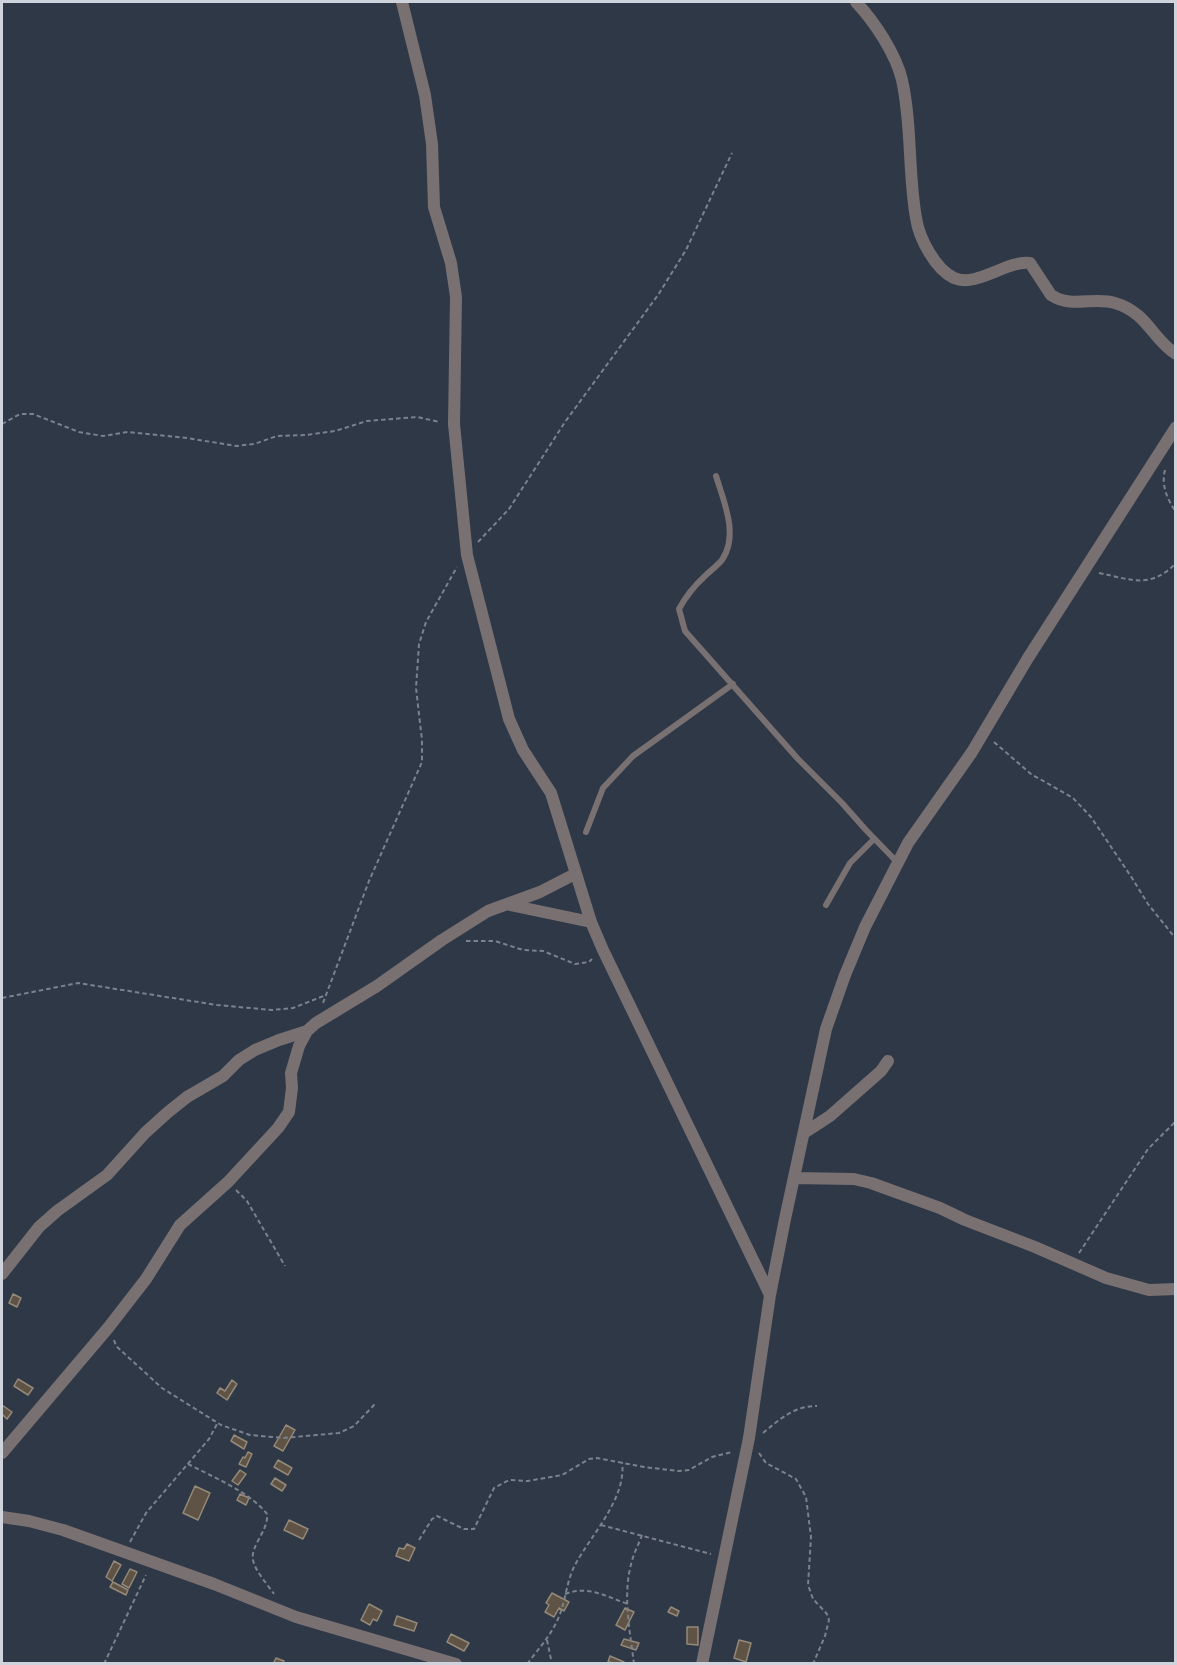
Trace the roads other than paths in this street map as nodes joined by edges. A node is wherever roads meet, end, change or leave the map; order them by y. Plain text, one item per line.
1 (402, 2) edge
2 (856, 2) edge
3 (1176, 354) edge
4 (1176, 427) edge
5 (716, 476) dead end
6 (733, 684) junction
7 (586, 832) dead end
8 (874, 839) junction
9 (897, 862) junction
10 (575, 874) junction
11 (506, 905) junction
12 (826, 905) dead end
13 (591, 922) junction
14 (312, 1027) junction
15 (888, 1061) dead end
16 (804, 1133) junction
17 (794, 1178) junction
18 (2, 1274) edge
19 (1176, 1289) edge
20 (770, 1295) junction
21 (2, 1453) edge
22 (2, 1517) edge
23 (456, 1664) edge
24 (702, 1664) edge

1 - 10 street
2 - 3 street
4 - 9 street
5 - 6 lane
6 - 7 lane
6 - 8 lane
8 - 9 lane
8 - 12 lane
9 - 16 street
10 - 11 street
10 - 13 street
11 - 13 street
11 - 14 street
13 - 20 street
14 - 18 street
14 - 21 street
15 - 16 street
16 - 17 street
17 - 19 street
17 - 20 street
20 - 24 street
22 - 23 street

